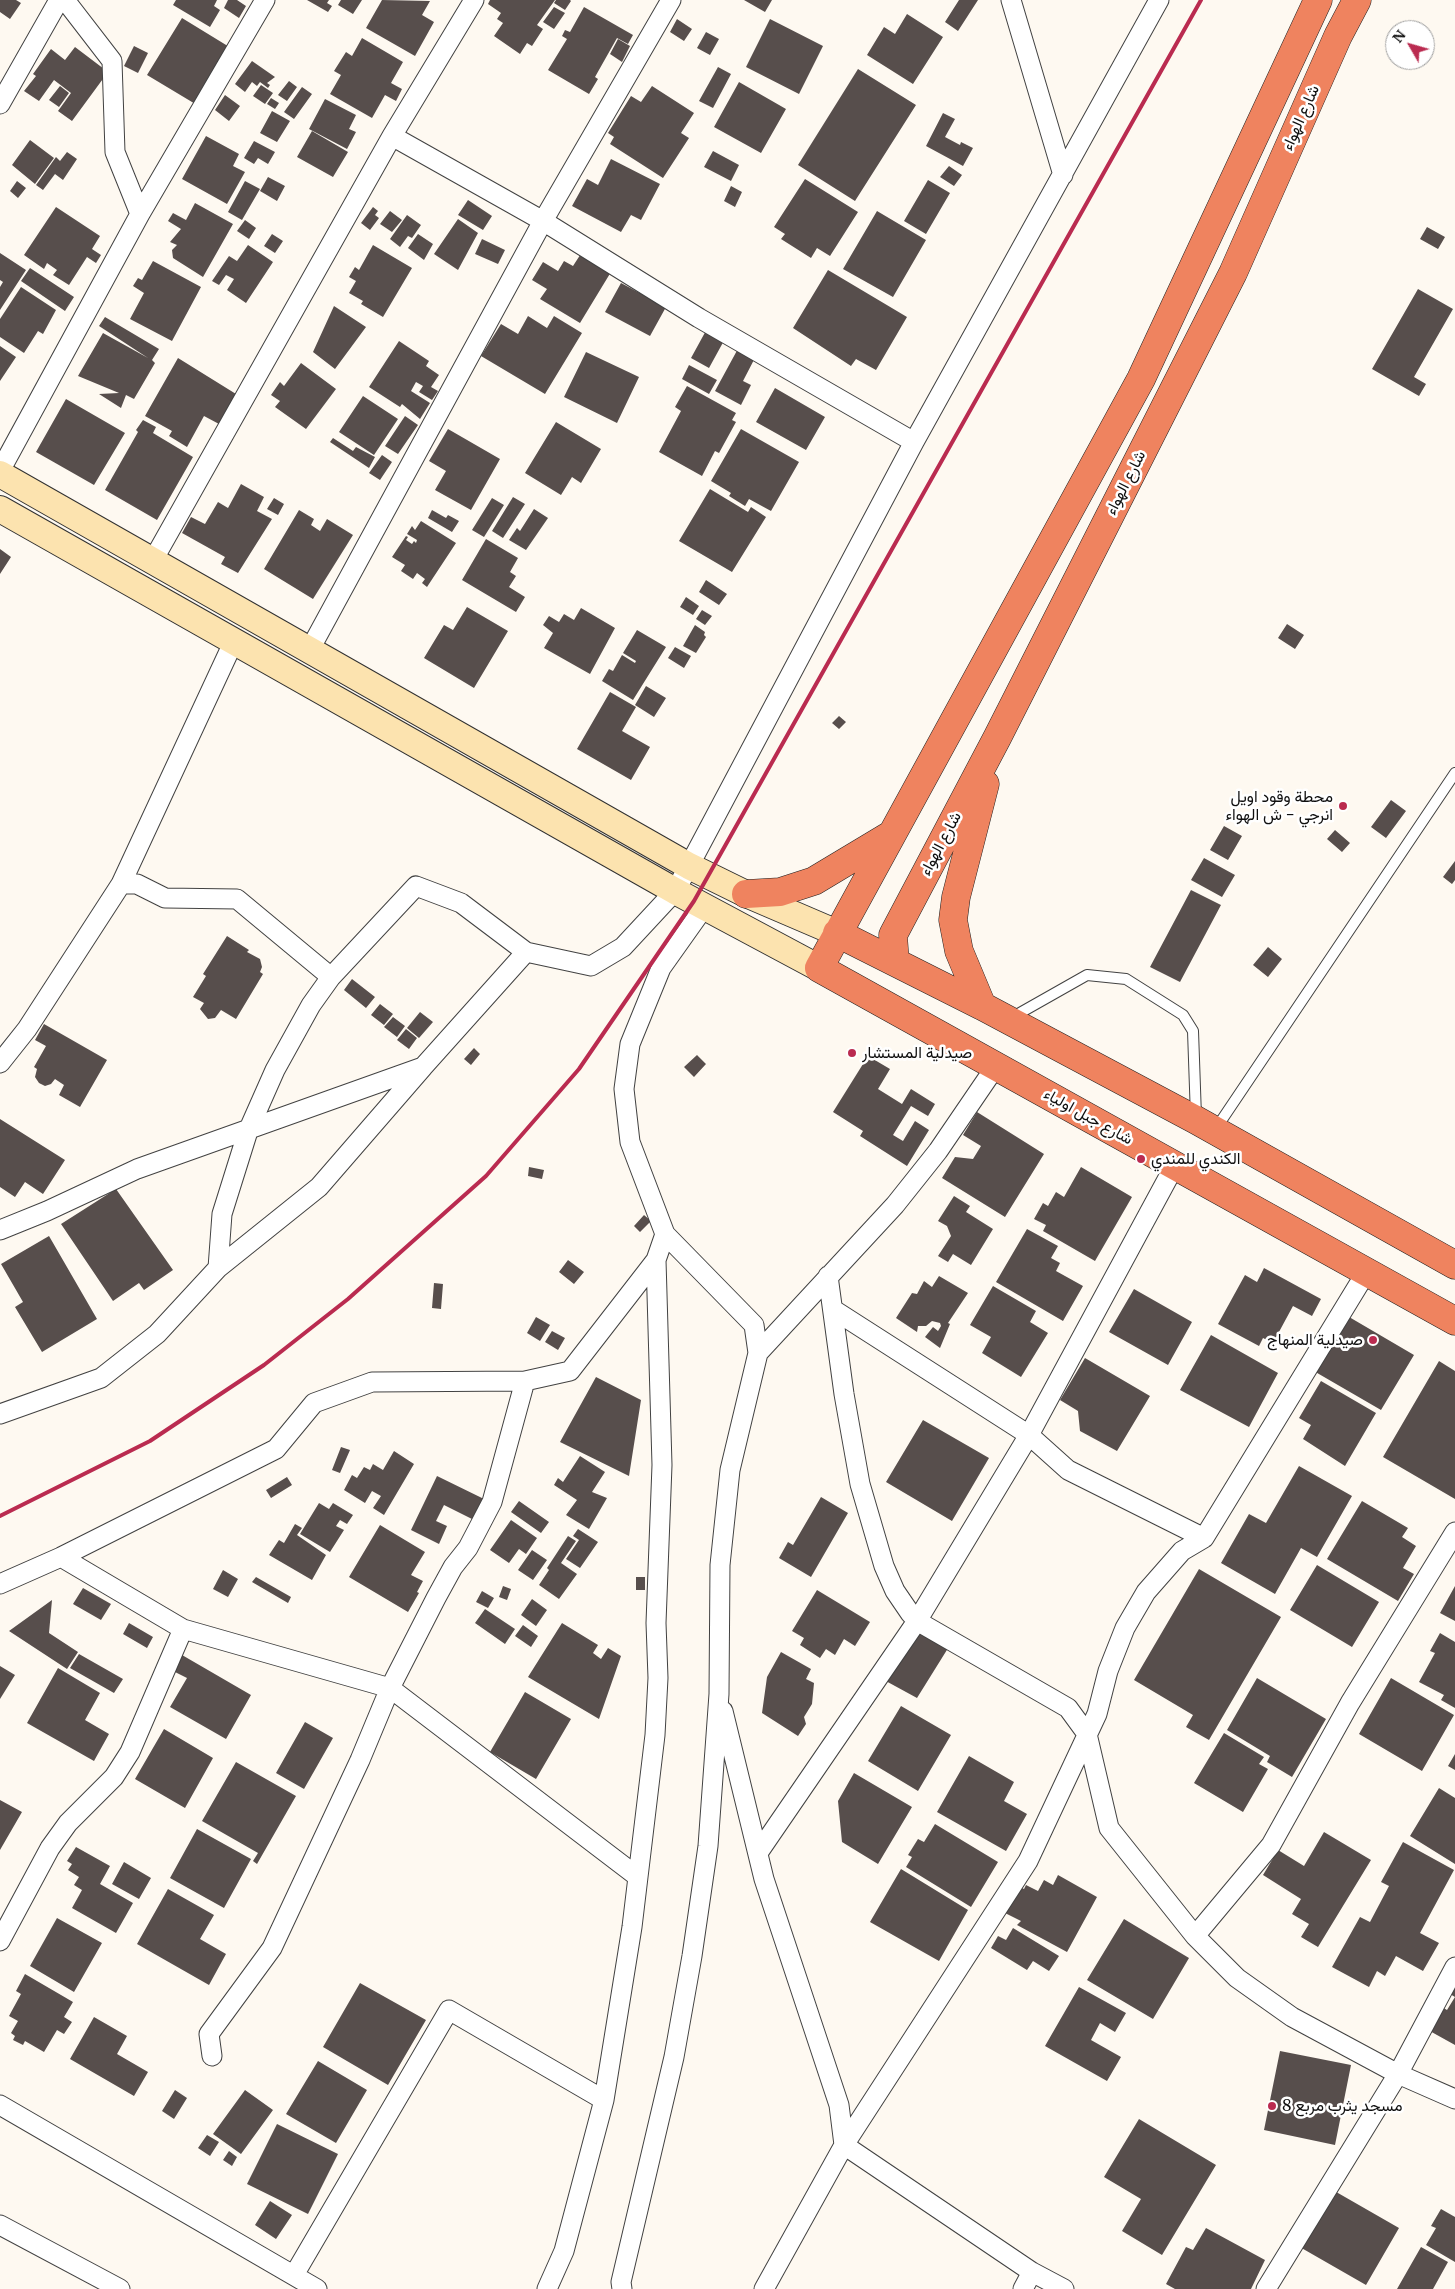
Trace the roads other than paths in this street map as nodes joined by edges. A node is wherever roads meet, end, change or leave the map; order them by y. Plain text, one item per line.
1 (59, 0) edge
2 (65, 0) edge
3 (265, 0) edge
4 (474, 0) edge
5 (671, 0) edge
6 (1011, 0) edge
7 (1160, 0) edge
8 (1357, 0) edge
9 (1314, 3) edge
10 (0, 104) edge
11 (392, 136) junction
12 (1063, 175) junction
13 (140, 214) junction
14 (543, 221) junction
15 (914, 442) junction
16 (0, 473) edge
17 (0, 509) edge
18 (152, 562) junction
19 (233, 643) junction
20 (309, 650) junction
21 (998, 738) junction
22 (1455, 773) edge
23 (890, 835) junction
24 (689, 866) junction
25 (121, 884) junction
26 (675, 891) junction
27 (746, 894) junction
28 (705, 906) junction
29 (837, 933) junction
30 (526, 952) junction
31 (895, 962) junction
32 (819, 968) junction
33 (331, 977) junction
34 (872, 997) junction
35 (982, 1006) junction
36 (1008, 1020) junction
37 (0, 1063) edge
38 (996, 1066) junction
39 (423, 1067) junction
40 (1205, 1126) junction
41 (248, 1131) junction
42 (1175, 1165) junction
43 (0, 1230) edge
44 (665, 1234) junction
45 (656, 1260) junction
46 (1455, 1265) edge
47 (218, 1268) junction
48 (1367, 1271) junction
49 (828, 1276) junction
50 (834, 1310) junction
51 (1455, 1321) edge
52 (758, 1354) junction
53 (525, 1382) junction
54 (0, 1414) edge
55 (1029, 1435) junction
56 (1455, 1532) edge
57 (1204, 1538) junction
58 (61, 1557) junction
59 (0, 1584) edge
60 (917, 1621) junction
61 (183, 1629) junction
62 (390, 1688) junction
63 (719, 1694) junction
64 (1087, 1734) junction
65 (758, 1852) junction
66 (638, 1877) junction
67 (1195, 1936) junction
68 (0, 1941) edge
69 (1455, 1967) edge
70 (212, 2056) dead end
71 (1398, 2074) junction
72 (1455, 2099) edge
73 (604, 2100) junction
74 (0, 2106) edge
75 (844, 2145) junction
76 (0, 2225) edge
77 (1032, 2272) junction
78 (294, 2275) junction
79 (120, 2289) edge
80 (317, 2289) edge
81 (547, 2289) edge
82 (622, 2289) edge
83 (764, 2289) edge
84 (1023, 2289) edge
85 (1064, 2289) edge
86 (1266, 2289) edge

1 - 10 street
2 - 13 street
3 - 13 street
4 - 11 street
5 - 14 street
6 - 12 street
7 - 12 street
8 - 21 highway, شارع الهواء
9 - 23 highway, شارع الهواء
11 - 14 street
11 - 18 street
12 - 15 street
13 - 16 street
14 - 15 street
14 - 20 street
15 - 24 street
16 - 18 street
17 - 19 street
18 - 20 street
19 - 25 street
19 - 26 street
20 - 24 street
21 - 31 highway, شارع الهواء
21 - 35 highway
22 - 40 lane
23 - 27 highway
23 - 29 highway, شارع الهواء
24 - 26 street
24 - 27 street
25 - 33 street
25 - 37 street
26 - 28 street
26 - 30 street
27 - 29 street
28 - 32 street
28 - 44 street
29 - 31 highway
29 - 32 highway, شارع الهواء
30 - 33 street
30 - 39 street
31 - 34 highway
31 - 35 highway
32 - 34 highway, شارع جبل اولياء
33 - 41 street
34 - 38 highway, شارع جبل اولياء
35 - 36 highway
36 - 40 highway
36 - 40 lane
38 - 42 highway, شارع جبل اولياء
38 - 49 street
39 - 41 street
39 - 47 street
40 - 46 highway
41 - 43 street
41 - 47 street
42 - 48 highway, شارع جبل اولياء
42 - 55 street
44 - 45 street
44 - 52 street
45 - 53 street
45 - 66 street
47 - 54 street
48 - 51 highway, شارع جبل اولياء
48 - 57 street
49 - 50 street
49 - 52 street
50 - 55 street
50 - 60 street
52 - 63 street
53 - 58 street
53 - 62 street
55 - 57 street
55 - 60 street
56 - 67 street
57 - 64 street
58 - 59 street
58 - 61 street
60 - 64 street
60 - 65 street
61 - 62 street
61 - 68 street
62 - 66 street
62 - 70 street
63 - 65 street
63 - 82 street
64 - 67 street
64 - 75 street
65 - 75 street
66 - 73 street
67 - 71 street
69 - 71 street
71 - 72 street
71 - 86 street
73 - 78 street
73 - 81 street
74 - 78 street
75 - 77 street
75 - 83 street
76 - 79 street
77 - 84 street
77 - 85 street
78 - 80 street

